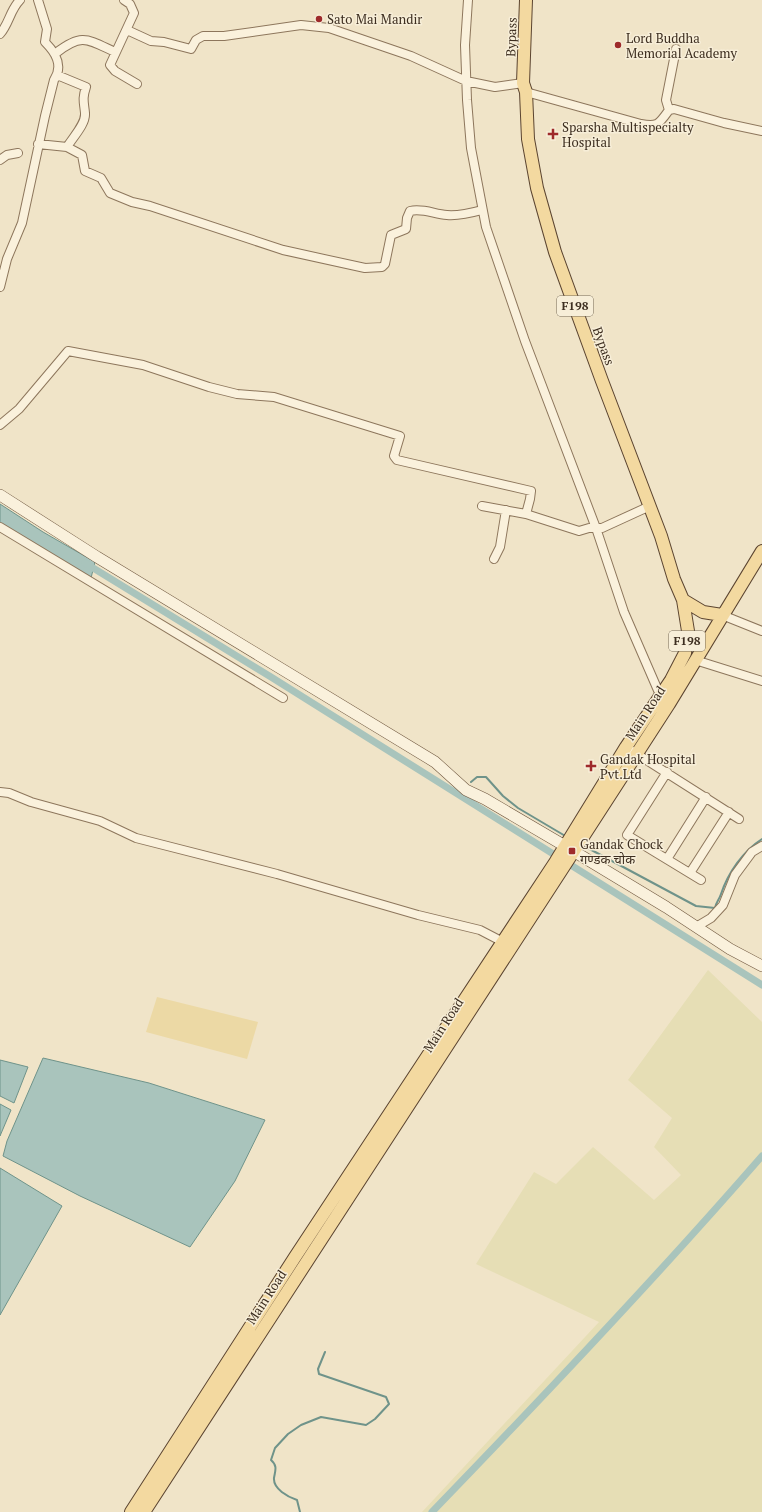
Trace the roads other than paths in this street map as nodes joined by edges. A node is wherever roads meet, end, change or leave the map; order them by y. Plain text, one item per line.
1 (20, 0) edge
2 (38, 0) edge
3 (124, 0) edge
4 (468, 0) edge
5 (526, 0) edge
6 (127, 30) junction
7 (0, 34) edge
8 (676, 49) dead end
9 (115, 52) junction
10 (56, 53) junction
11 (57, 75) junction
12 (466, 80) junction
13 (137, 84) dead end
14 (525, 88) junction
15 (669, 110) junction
16 (762, 131) edge
17 (38, 144) junction
18 (67, 147) junction
19 (18, 153) dead end
20 (0, 160) edge
21 (482, 210) junction
22 (0, 252) edge
23 (7, 259) junction
24 (0, 287) edge
25 (0, 425) edge
26 (0, 495) edge
27 (482, 506) dead end
28 (650, 506) junction
29 (506, 510) junction
30 (526, 514) junction
31 (0, 527) edge
32 (596, 528) junction
33 (762, 551) edge
34 (494, 559) dead end
35 (683, 600) junction
36 (722, 615) junction
37 (762, 631) edge
38 (695, 660) junction
39 (671, 680) joint
40 (762, 680) edge
41 (660, 695) junction
42 (284, 698) dead end
43 (631, 750) junction
44 (667, 772) junction
45 (0, 792) edge
46 (706, 797) junction
47 (729, 812) junction
48 (739, 819) dead end
49 (762, 846) edge
50 (568, 850) junction
51 (667, 859) junction
52 (559, 864) junction
53 (690, 873) junction
54 (701, 880) dead end
55 (696, 927) junction
56 (503, 942) junction
57 (762, 966) edge
58 (292, 1273) junction
59 (131, 1512) edge
60 (144, 1512) edge

1 - 7 street
2 - 10 street
3 - 6 street
4 - 12 street
5 - 14 main road, Bypass / F198
6 - 9 street
6 - 12 street
8 - 15 street
9 - 10 street
9 - 13 street
10 - 11 street
11 - 17 street
11 - 18 street
12 - 14 street
12 - 21 street
14 - 15 street
14 - 28 main road, Bypass / F198
15 - 16 street
17 - 18 street
17 - 23 street
18 - 21 street
19 - 20 street
21 - 32 street
22 - 23 street
23 - 24 street
25 - 30 street
26 - 50 main road
27 - 29 street
28 - 32 street
28 - 35 main road, Bypass / F198
29 - 30 street
29 - 34 street
30 - 32 street
31 - 42 street
32 - 41 street
33 - 36 main road, Main Road
35 - 36 main road
35 - 39 main road, Bypass / F198
36 - 37 street
36 - 38 main road, Main Road
38 - 40 street
38 - 43 main road, Main Road
39 - 41 main road, Main Road
41 - 43 main road, Main Road
43 - 44 street
43 - 50 main road, Main Road
44 - 46 street
44 - 51 street
45 - 56 street
46 - 47 street
46 - 51 street
47 - 48 street
47 - 53 street
49 - 55 street
50 - 52 main road, Main Road
50 - 55 main road
51 - 53 street
52 - 56 main road, Main Road
52 - 58 main road, Main Road
53 - 54 street
55 - 57 main road
56 - 58 main road, Main Road
58 - 59 main road, Main Road
58 - 60 main road, Main Road

